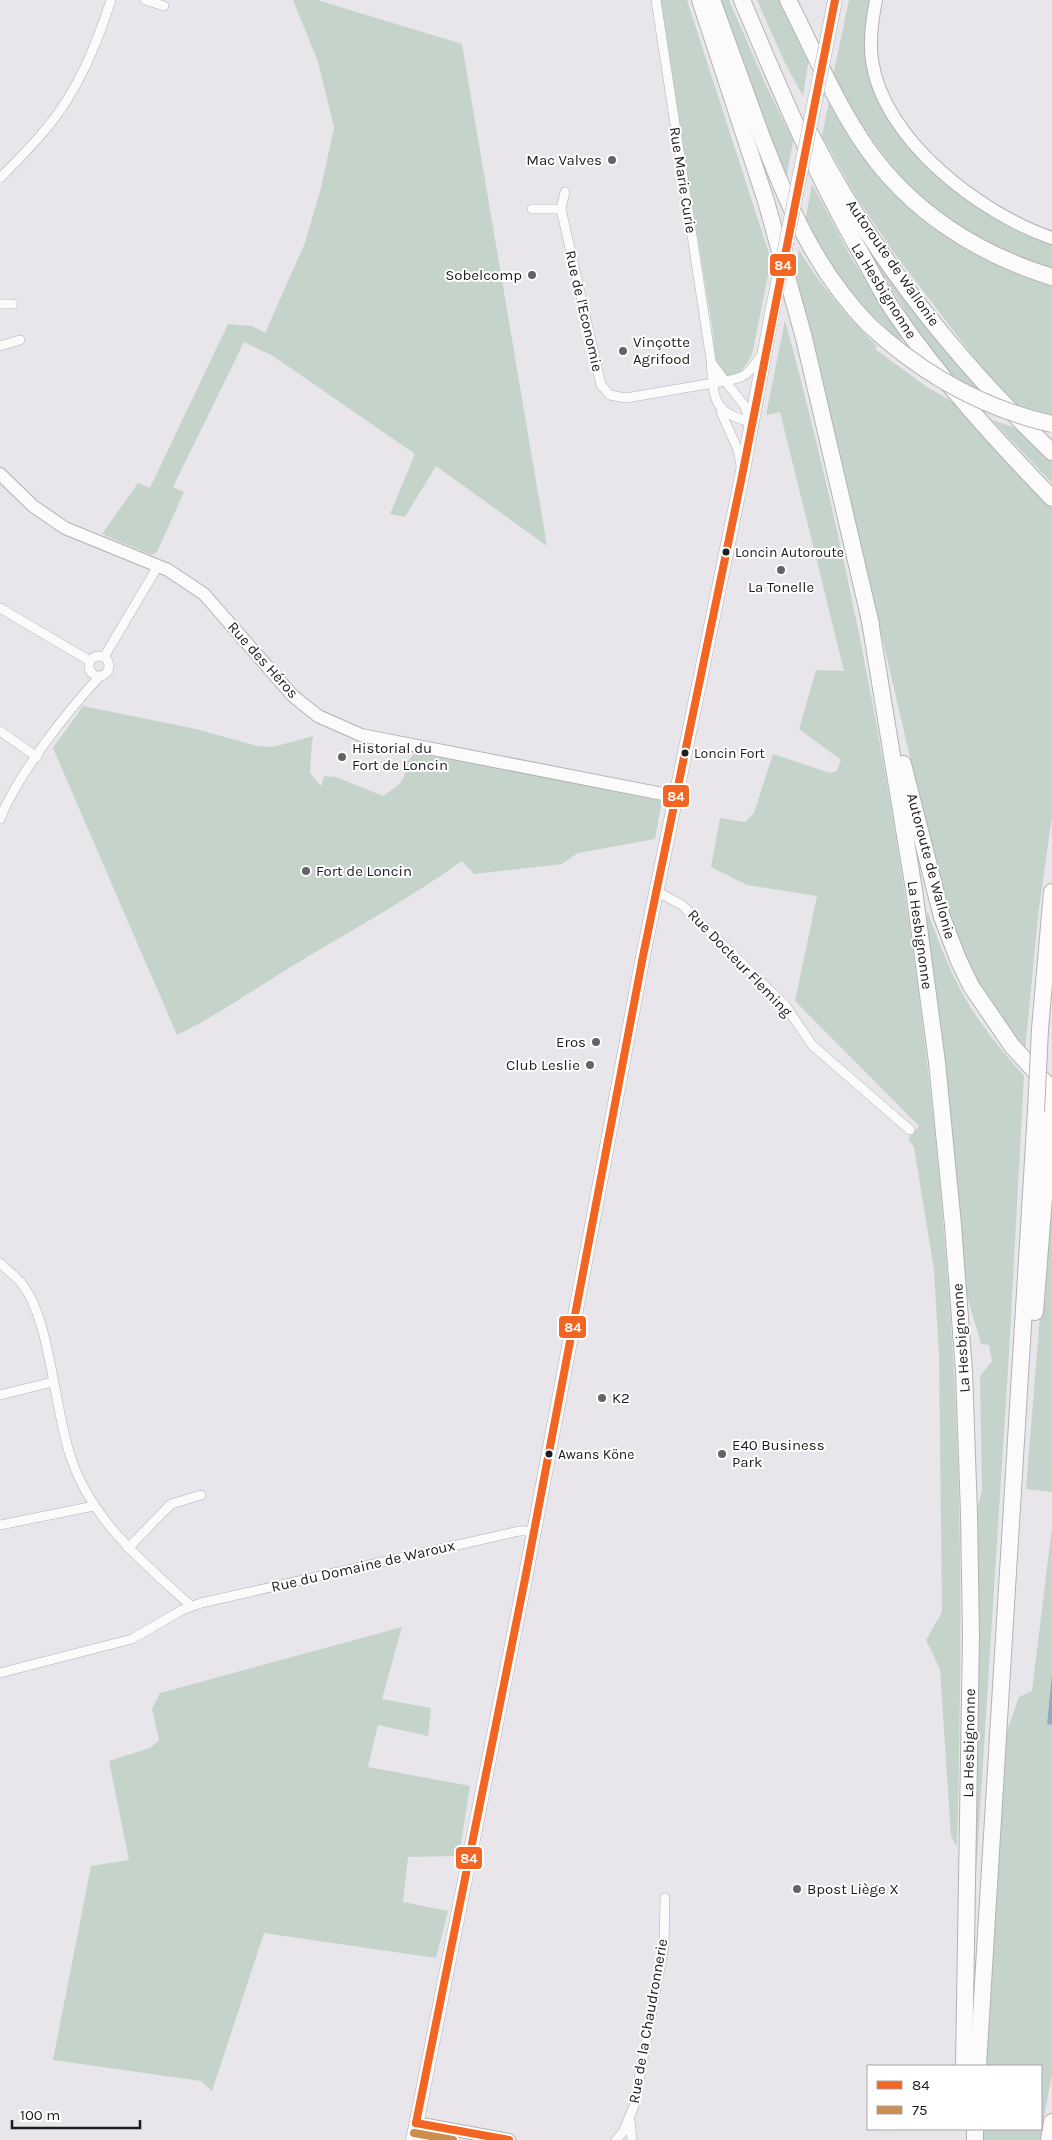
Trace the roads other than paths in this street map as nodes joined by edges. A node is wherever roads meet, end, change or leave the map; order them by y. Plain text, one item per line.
1 (111, 0) edge
2 (145, 0) edge
3 (656, 0) edge
4 (700, 0) edge
5 (712, 0) edge
6 (742, 0) edge
7 (788, 0) edge
8 (834, 0) edge
9 (876, 0) edge
10 (164, 6) dead end
11 (764, 53) junction
12 (0, 177) edge
13 (565, 192) dead end
14 (532, 209) dead end
15 (561, 209) junction
16 (1052, 238) edge
17 (1052, 277) edge
18 (0, 304) edge
19 (13, 304) dead end
20 (20, 340) dead end
21 (0, 346) edge
22 (765, 351) junction
23 (711, 360) junction
24 (725, 382) junction
25 (713, 384) junction
26 (718, 405) junction
27 (751, 422) junction
28 (1052, 424) edge
29 (1052, 452) edge
30 (743, 470) junction
31 (0, 474) edge
32 (1052, 498) edge
33 (158, 566) junction
34 (0, 608) edge
35 (869, 615) junction
36 (104, 657) junction
37 (90, 661) junction
38 (99, 677) junction
39 (0, 731) edge
40 (37, 757) junction
41 (678, 797) junction
42 (0, 819) edge
43 (658, 892) junction
44 (1052, 892) edge
45 (1052, 1090) edge
46 (1052, 1095) edge
47 (910, 1130) dead end
48 (0, 1263) edge
49 (53, 1382) junction
50 (0, 1395) edge
51 (201, 1494) dead end
52 (94, 1506) junction
53 (0, 1526) edge
54 (534, 1530) junction
55 (128, 1548) junction
56 (1010, 1555) junction
57 (191, 1606) junction
58 (0, 1673) edge
59 (665, 1898) dead end
60 (964, 2065) edge
61 (978, 2065) edge
62 (629, 2117) junction
63 (1052, 2122) edge
64 (416, 2123) junction
65 (413, 2140) edge
66 (509, 2140) edge
67 (616, 2140) edge
68 (632, 2140) edge
69 (1049, 2140) edge

1 - 12 street
2 - 10 street
3 - 23 street, Rue Marie Curie
4 - 35 highway
5 - 28 highway, bridge
6 - 11 highway
7 - 17 highway
8 - 22 main road, bridge
9 - 16 street
11 - 29 highway, Autoroute de Wallonie
11 - 32 highway, La Hesbignonne
13 - 15 street, Rue de l'Economie
14 - 15 street
15 - 25 street, Rue de l'Economie
18 - 19 street
20 - 21 street
22 - 24 street, Rue de l'Economie
22 - 27 main road
23 - 24 street
23 - 25 street, Rue Marie Curie
24 - 25 street, Rue de l'Economie
24 - 27 street
25 - 26 street, Rue Marie Curie
26 - 27 street
26 - 30 street, Rue Marie Curie
27 - 30 main road
30 - 41 main road
31 - 33 street, Rue des Héros
33 - 36 street
33 - 41 street, Rue des Héros
34 - 37 street
35 - 45 highway, Autoroute de Wallonie
35 - 60 highway, La Hesbignonne
36 - 37 street
36 - 38 street
37 - 38 street
38 - 40 street
39 - 40 street
40 - 42 street
41 - 43 main road
43 - 47 street, Rue Docteur Fleming
43 - 54 main road
44 - 56 highway, bridge
46 - 56 highway
48 - 49 street
49 - 50 street
49 - 52 street
51 - 55 street
52 - 53 street
52 - 55 street
54 - 57 street, Rue du Domaine de Waroux
54 - 64 main road
55 - 57 street
56 - 61 highway
57 - 58 street, Rue du Domaine de Waroux
59 - 62 street, Rue de la Chaudronnerie
62 - 67 street, Rue de la Chaudronnerie
62 - 68 street
63 - 69 highway
64 - 65 main road
64 - 66 street

